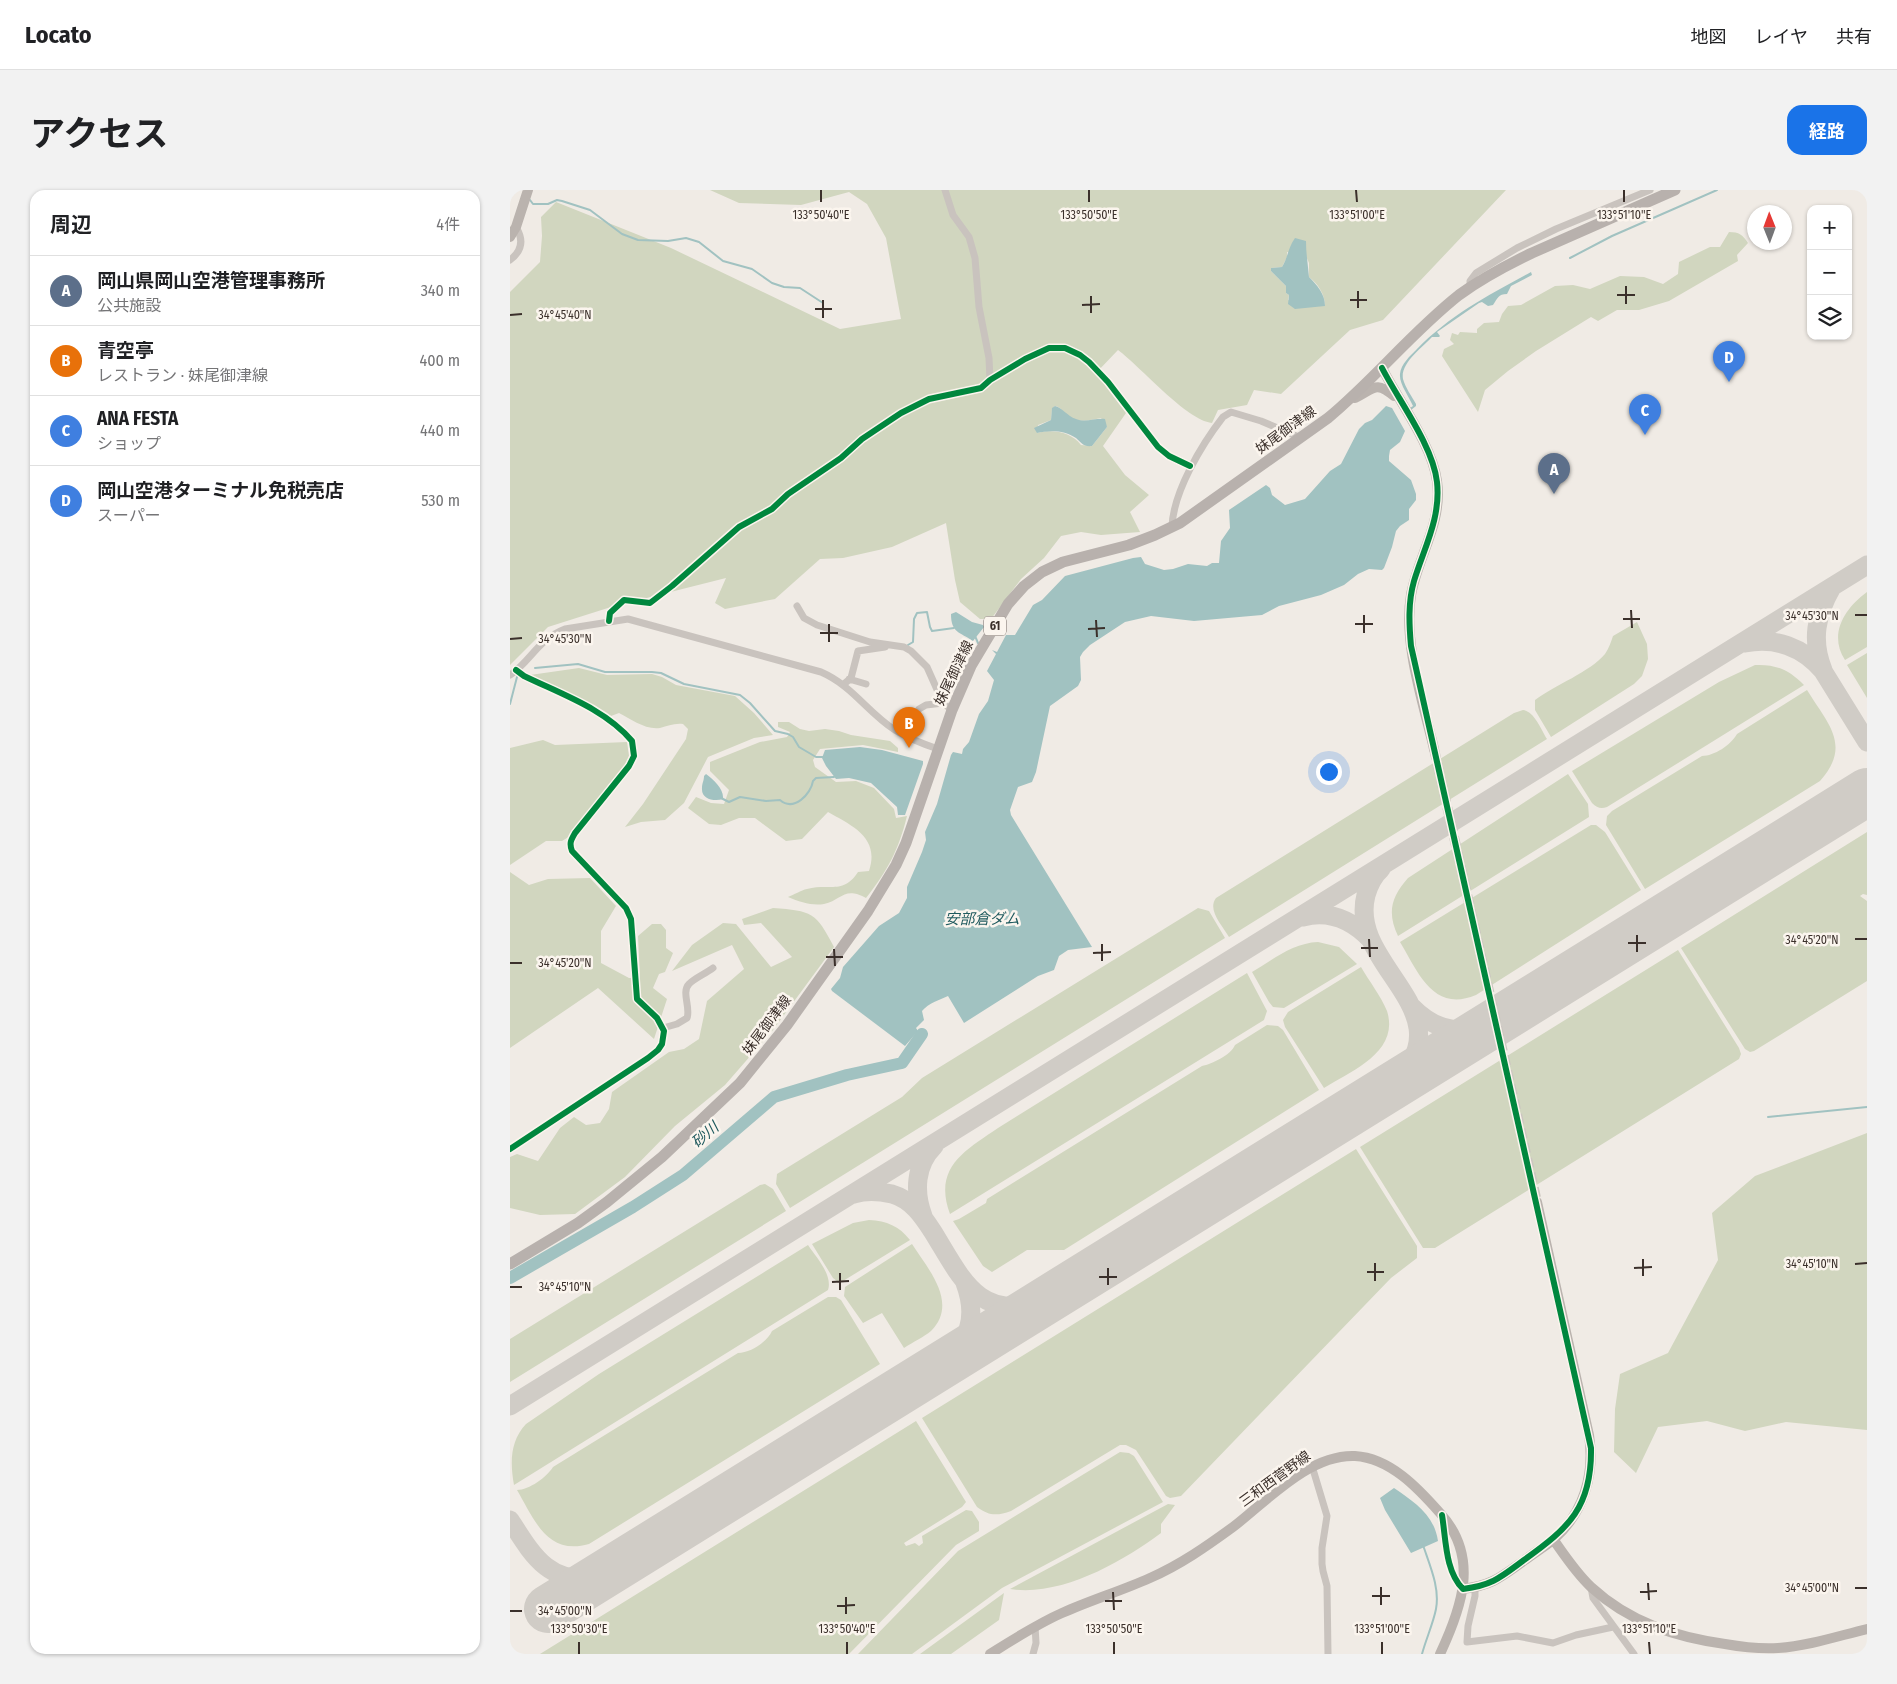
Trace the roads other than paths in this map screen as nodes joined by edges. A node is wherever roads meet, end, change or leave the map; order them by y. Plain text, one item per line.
1 (945, 190) edge
2 (1650, 190) edge
3 (1675, 190) edge
4 (525, 191) edge
5 (516, 227) junction
6 (510, 237) edge
7 (1540, 243) junction
8 (510, 260) edge
9 (1382, 368) junction
10 (990, 380) junction
11 (1397, 397) junction
12 (1347, 402) junction
13 (1301, 438) junction
14 (1190, 466) junction
15 (1172, 527) junction
16 (797, 606) dead end
17 (609, 621) junction
18 (891, 646) junction
19 (516, 670) junction
20 (510, 675) edge
21 (847, 682) junction
22 (866, 684) dead end
23 (947, 707) junction
24 (905, 736) junction
25 (938, 749) junction
26 (1434, 749) tunnel mouth
27 (713, 968) dead end
28 (663, 1028) junction
29 (510, 1149) edge
30 (1537, 1202) tunnel mouth
31 (510, 1264) edge
32 (1312, 1466) junction
33 (1553, 1539) junction
34 (1591, 1586) junction
35 (1475, 1588) junction
36 (1463, 1589) junction
37 (1035, 1626) junction
38 (1613, 1627) junction
39 (1867, 1629) edge
40 (990, 1654) edge
41 (1033, 1654) edge
42 (1328, 1654) edge
43 (1440, 1654) edge
44 (1634, 1654) edge

1 - 10 street
2 - 7 street
3 - 7 main road, 妹尾御津線 / 61
4 - 5 street
5 - 6 street
5 - 8 street
7 - 9 main road, 妹尾御津線 / 61
9 - 11 street
9 - 12 main road, 妹尾御津線 / 61
10 - 14 street
10 - 17 street
11 - 12 street
11 - 26 street
12 - 13 main road, 妹尾御津線 / 61
13 - 14 street
13 - 15 main road, 妹尾御津線 / 61
14 - 15 street
15 - 23 main road, 妹尾御津線 / 61
16 - 18 street
17 - 19 street
17 - 21 street
18 - 21 street
18 - 23 street
19 - 20 street
19 - 28 street
21 - 22 street
21 - 24 street
23 - 24 street
23 - 25 main road, 妹尾御津線 / 61
24 - 25 street
25 - 31 main road, 妹尾御津線 / 61
27 - 28 street
28 - 29 street
30 - 33 street
32 - 36 street, 三和西菅野線
32 - 37 street, 三和西菅野線
32 - 42 street
33 - 34 street
33 - 35 street
34 - 38 street
34 - 39 street
35 - 36 street
35 - 38 street
36 - 43 street, 三和西菅野線
37 - 40 street, 三和西菅野線
37 - 41 street
38 - 44 street

